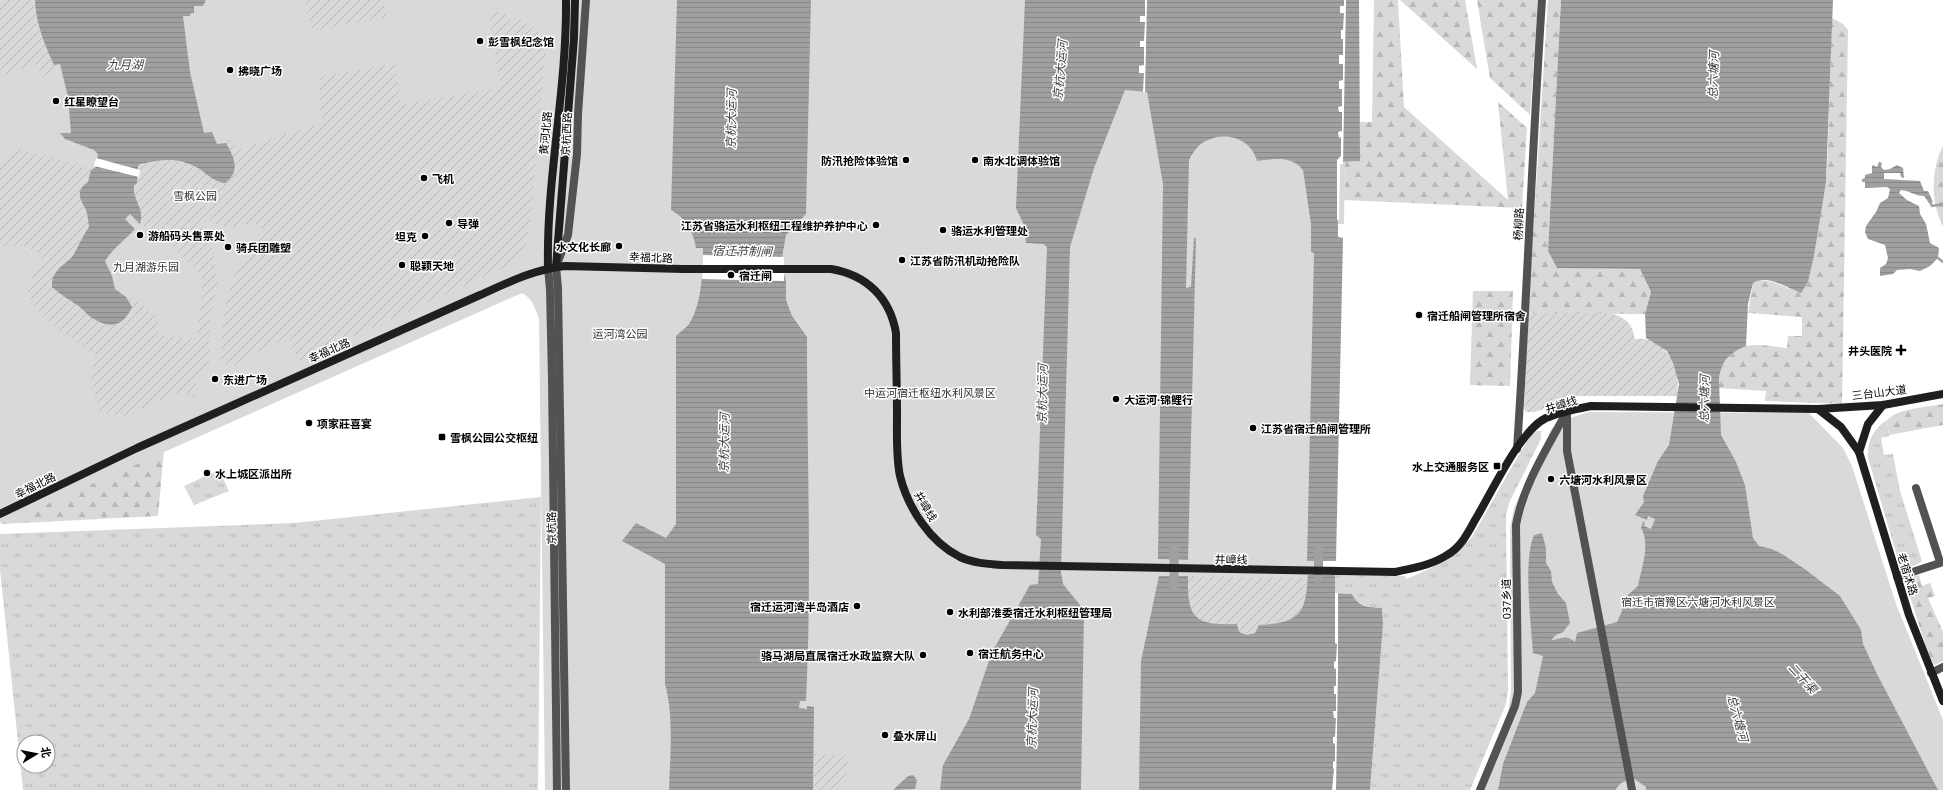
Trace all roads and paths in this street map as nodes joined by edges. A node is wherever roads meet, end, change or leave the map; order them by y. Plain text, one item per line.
1 (566, 0) edge
2 (575, 0) edge
3 (586, 0) edge
4 (1542, 0) edge
5 (552, 268) junction
6 (786, 268) joint
7 (1943, 394) edge
8 (1883, 405) junction
9 (1818, 409) junction
10 (1567, 411) junction
11 (1517, 449) junction
12 (1859, 452) junction
13 (1916, 488) dead end
14 (0, 514) edge
15 (1942, 562) edge
16 (1897, 577) junction
17 (1943, 667) edge
18 (1931, 673) junction
19 (1943, 701) edge
20 (557, 790) edge
21 (566, 790) edge
22 (1480, 790) edge
23 (1632, 790) edge

1 - 5 main road, 黄河北路
2 - 5 main road, 黄河北路
3 - 5 street, 京杭西路
4 - 11 street, 杨柳路
5 - 6 main road, 幸福北路
5 - 14 main road, 幸福北路
5 - 20 street, 京杭路
5 - 21 street, 京杭路
6 - 11 main road, 井嶂线
7 - 8 main road, 三台山大道
8 - 9 main road, 三台山大道
8 - 12 main road
9 - 10 main road, 井嶂线
9 - 12 main road, 老宿沭路
10 - 11 main road, 井嶂线
10 - 22 street, 037乡道
10 - 23 street
12 - 16 main road, 老宿沭路
13 - 15 street
15 - 16 street
16 - 18 main road, 老宿沭路
17 - 18 street
18 - 19 main road, 老宿沭路

